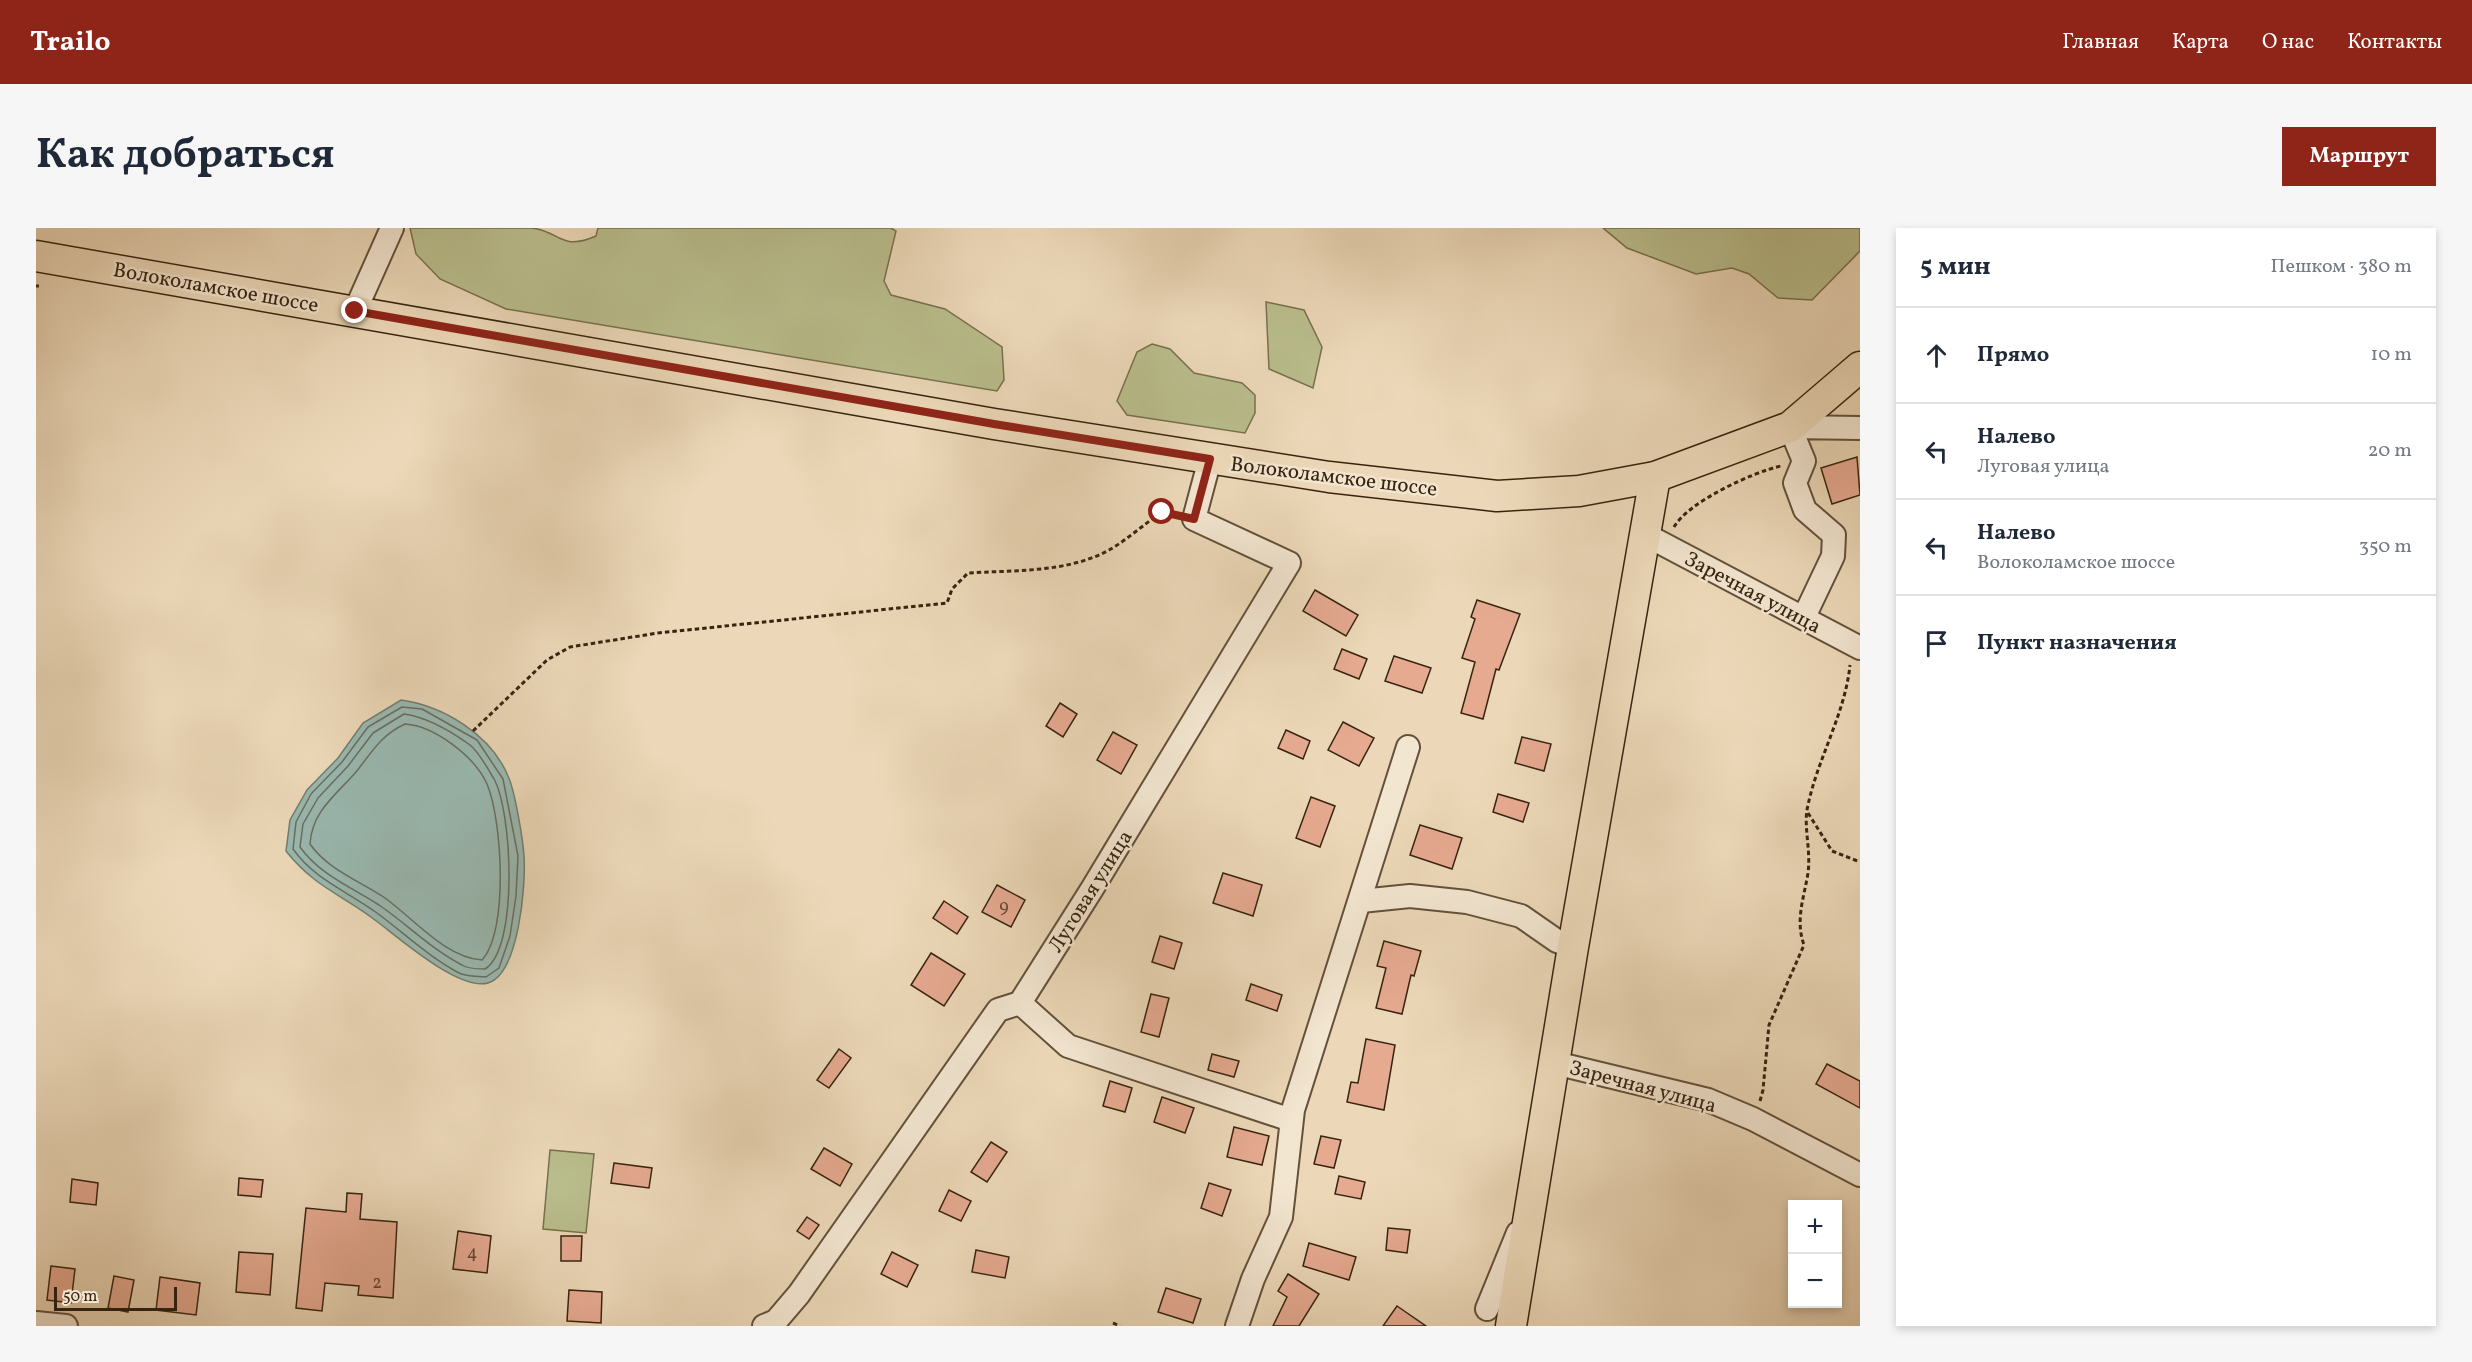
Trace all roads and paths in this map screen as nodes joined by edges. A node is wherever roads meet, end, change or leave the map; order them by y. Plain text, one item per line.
1 (392, 228) edge
2 (36, 256) edge
3 (355, 311) junction
4 (1860, 367) edge
5 (1790, 427) junction
6 (1860, 428) edge
7 (1210, 459) junction
8 (1804, 461) junction
9 (1655, 477) junction
10 (1194, 519) junction
11 (1655, 540) junction
12 (1804, 616) junction
13 (1854, 645) edge
14 (473, 731) dead end
15 (1408, 747) dead end
16 (1807, 811) junction
17 (1860, 862) edge
18 (1361, 902) junction
19 (1573, 947) junction
20 (1020, 1003) junction
21 (1555, 1063) junction
22 (1753, 1119) junction
23 (1291, 1120) junction
24 (1860, 1174) edge
25 (1533, 1194) junction
26 (1482, 1318) edge
27 (36, 1323) edge
28 (1113, 1323) dead end
29 (66, 1326) edge
30 (764, 1326) edge
31 (1120, 1326) edge
32 (1237, 1326) edge
33 (1509, 1326) edge

1 - 3 street
2 - 3 main road, Волоколамское шоссе
3 - 7 main road, Волоколамское шоссе
4 - 5 main road, Волоколамское шоссе
5 - 6 street
5 - 8 street
5 - 9 main road, Волоколамское шоссе
7 - 9 main road, Волоколамское шоссе
7 - 10 street
8 - 11 path
8 - 12 street
9 - 11 main road
10 - 14 path
10 - 20 street, Луговая улица
11 - 12 street, Заречная улица
11 - 19 main road
12 - 13 street, Заречная улица
13 - 16 path
15 - 18 street
16 - 17 path
16 - 22 path
18 - 19 street
18 - 23 street
19 - 21 main road
20 - 23 street
20 - 30 street
21 - 22 street, Заречная улица
21 - 25 main road
22 - 24 street, Заречная улица
23 - 32 street
25 - 26 street
25 - 33 main road
26 - 33 street
27 - 29 street
28 - 31 path

